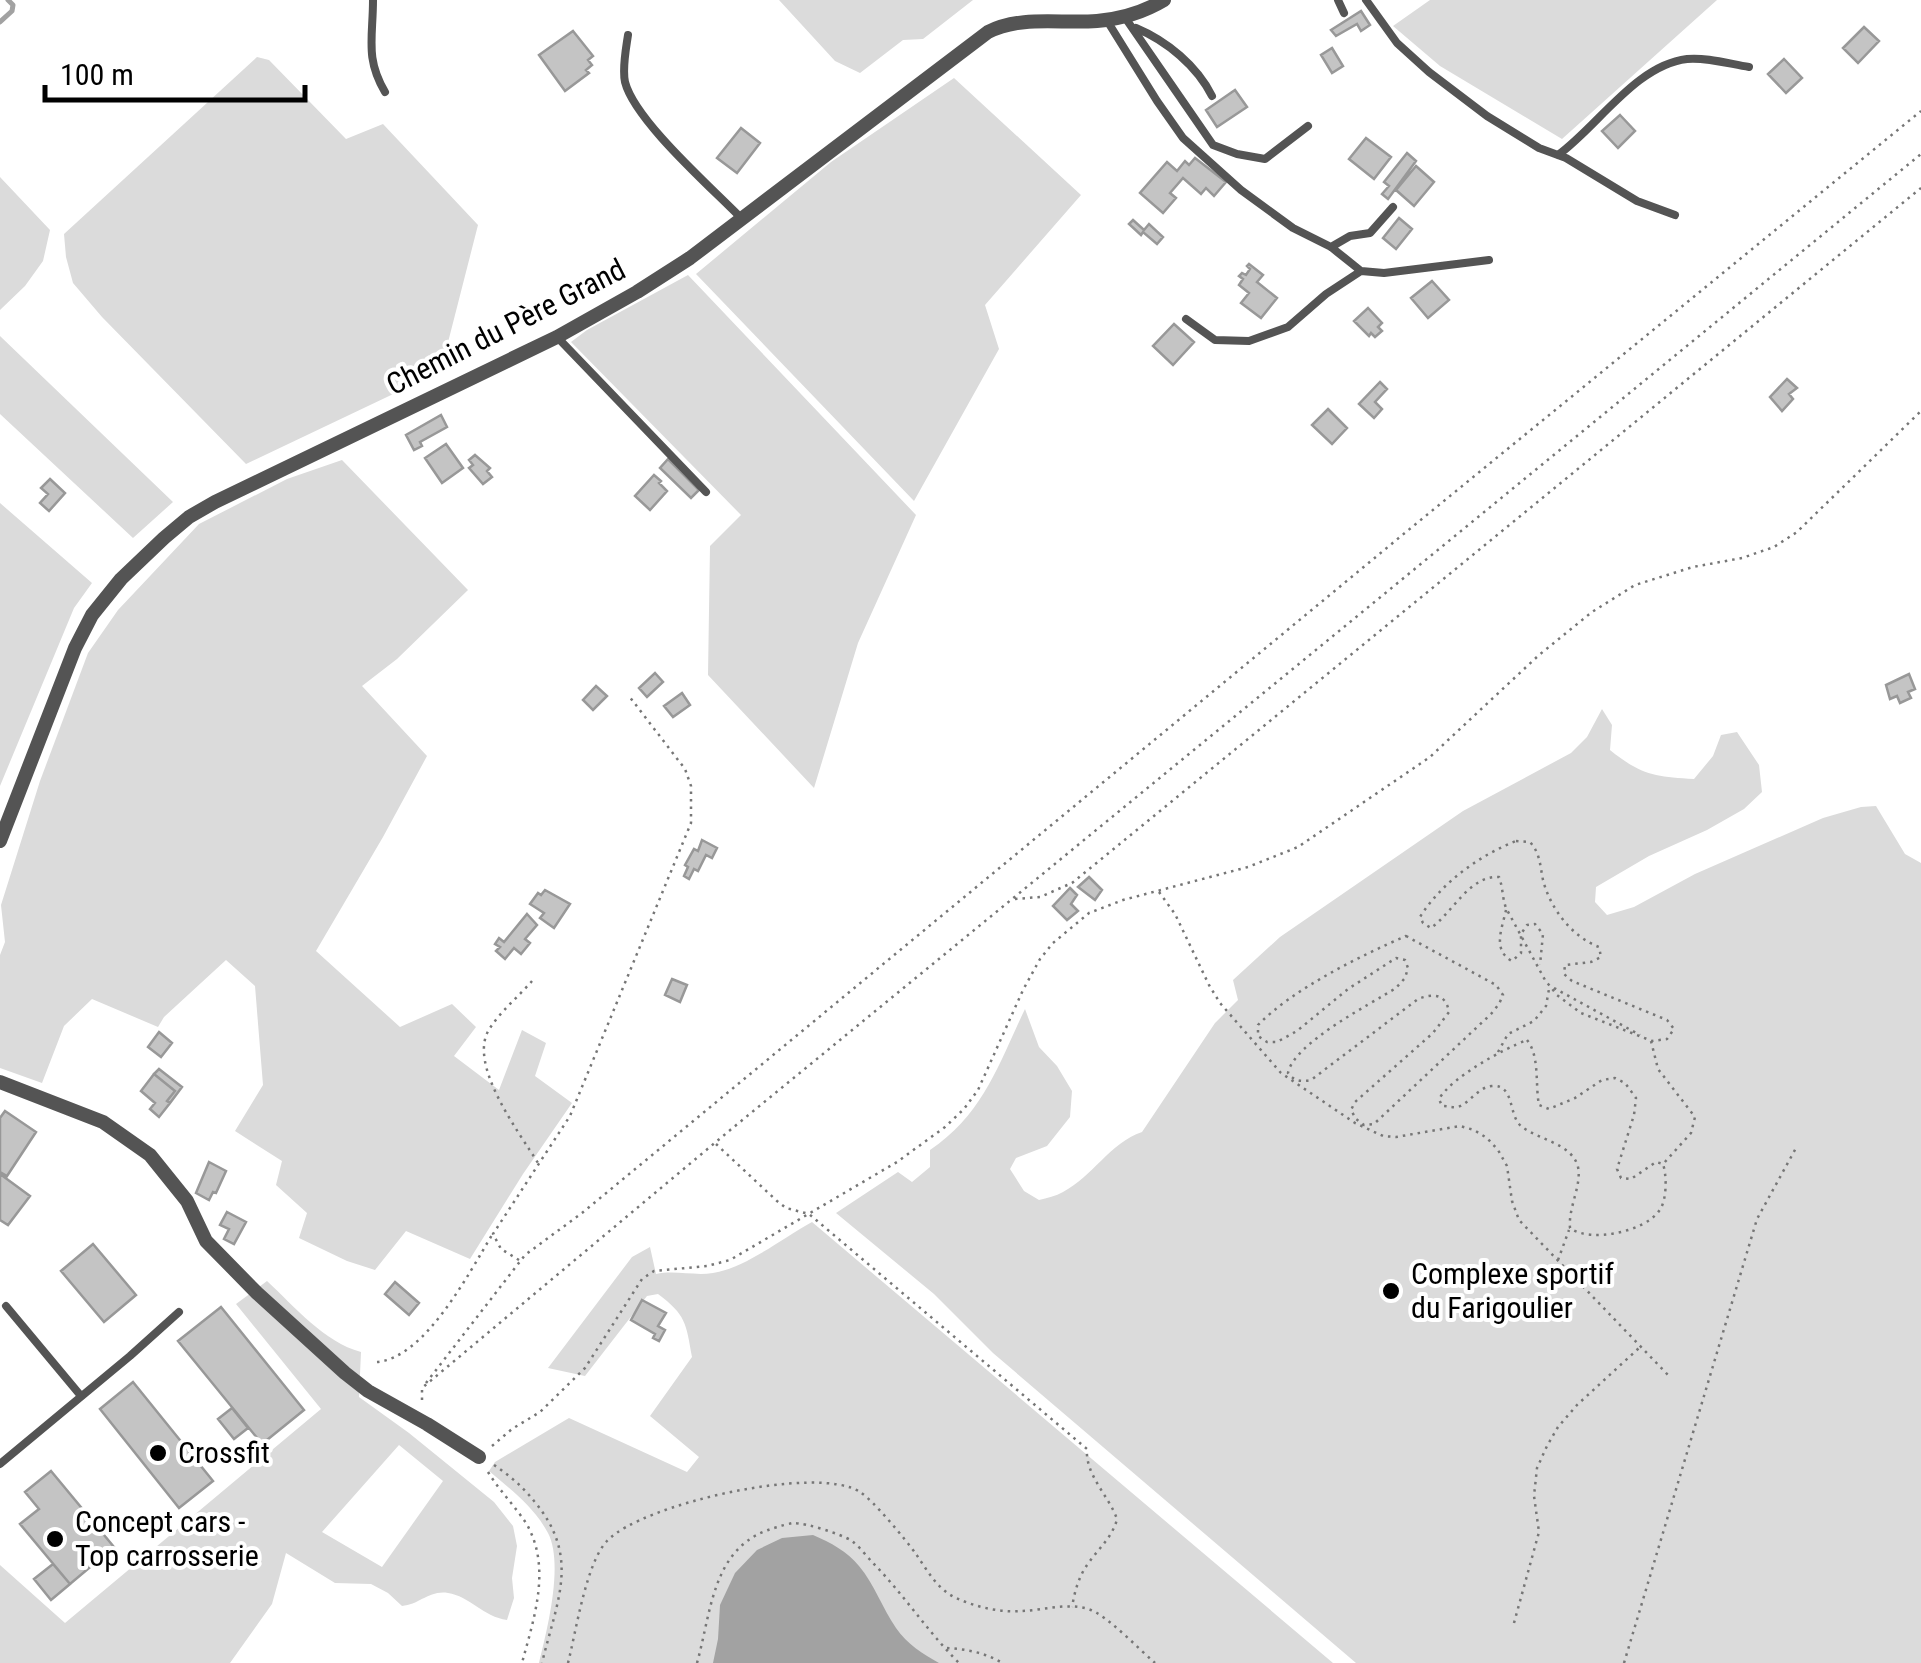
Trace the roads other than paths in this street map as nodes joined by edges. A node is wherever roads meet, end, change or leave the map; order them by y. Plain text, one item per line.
1 (372, 0) edge
2 (1164, 0) edge
3 (1338, 0) edge
4 (1366, 0) edge
5 (1344, 13) dead end
6 (1106, 19) junction
7 (1128, 21) junction
8 (628, 35) dead end
9 (1749, 67) dead end
10 (385, 92) dead end
11 (1212, 96) dead end
12 (1308, 126) dead end
13 (1558, 155) junction
14 (1393, 207) dead end
15 (1675, 215) dead end
16 (742, 219) junction
17 (1331, 246) junction
18 (1489, 260) dead end
19 (1361, 271) junction
20 (1186, 319) dead end
21 (557, 337) junction
22 (706, 492) dead end
23 (0, 840) edge
24 (0, 1082) edge
25 (6, 1306) dead end
26 (180, 1312) dead end
27 (81, 1396) junction
28 (479, 1457) road end
29 (0, 1464) edge

1 - 10 lane
2 - 7 street, Chemin du Père Grand
3 - 5 lane
4 - 13 lane
6 - 7 street, Chemin du Père Grand
6 - 16 street, Chemin du Père Grand
6 - 17 lane
7 - 11 lane
7 - 12 lane
8 - 16 lane
9 - 13 lane
13 - 15 lane
14 - 17 lane
16 - 21 street, Chemin du Père Grand
17 - 19 lane
18 - 19 lane
19 - 20 lane
21 - 22 lane
21 - 23 street, Chemin du Père Grand
24 - 28 street
25 - 27 lane
26 - 27 lane
27 - 29 lane

